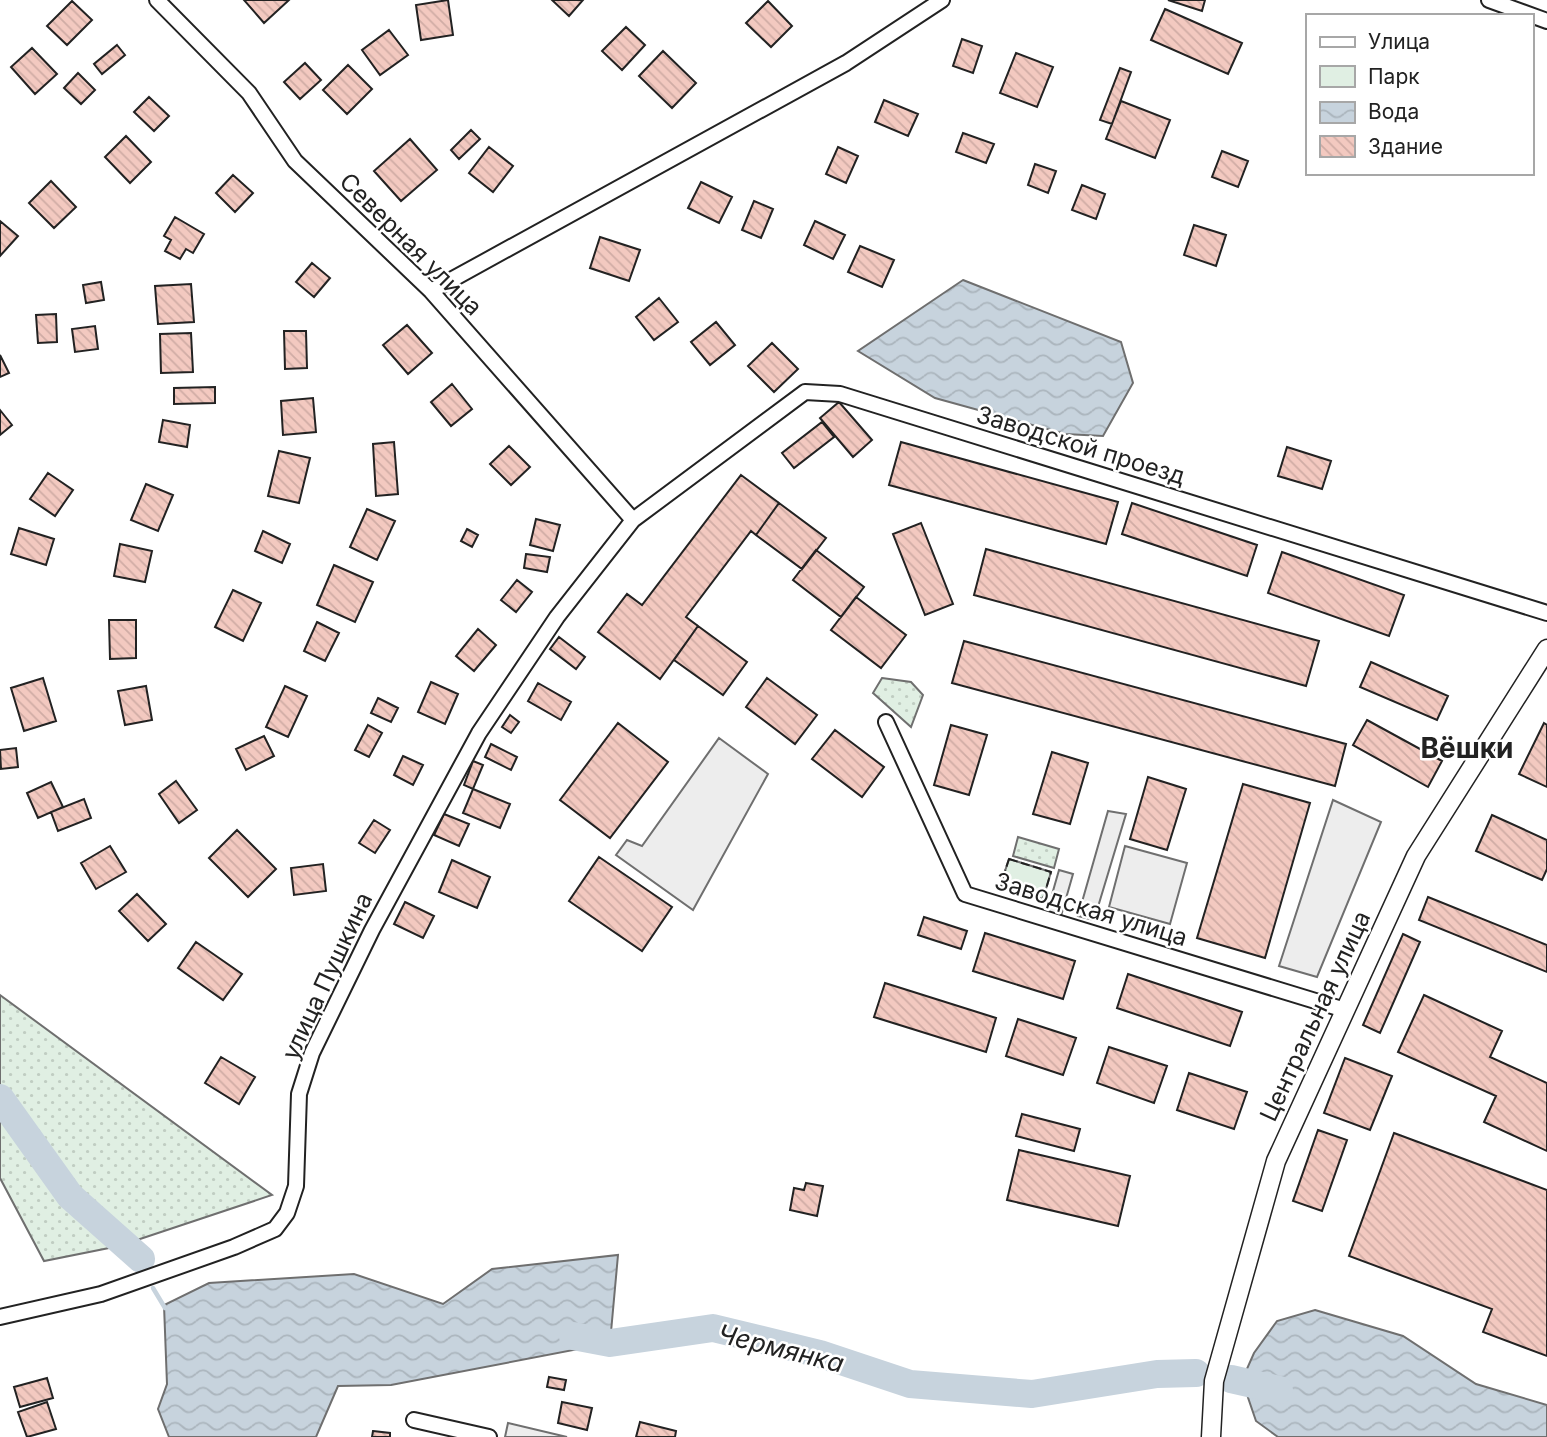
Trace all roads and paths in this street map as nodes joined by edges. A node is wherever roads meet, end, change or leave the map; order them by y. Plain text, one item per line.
1 (157, 0) edge
2 (942, 0) edge
3 (1489, 0) edge
4 (1528, 14) edge
5 (431, 291) junction
6 (633, 520) junction
7 (1547, 613) edge
8 (1547, 649) edge
9 (886, 722) dead end
10 (1345, 1010) junction
11 (0, 1317) edge
12 (414, 1420) dead end
13 (489, 1437) edge
14 (1211, 1437) edge

1 - 5 street, Северная улица
2 - 5 street
3 - 4 street
5 - 6 street, Северная улица
6 - 7 street, Заводской проезд
6 - 11 street, улица Пушкина
8 - 10 street, Центральная улица
9 - 10 street, Заводская улица
10 - 14 street, Центральная улица
12 - 13 street

